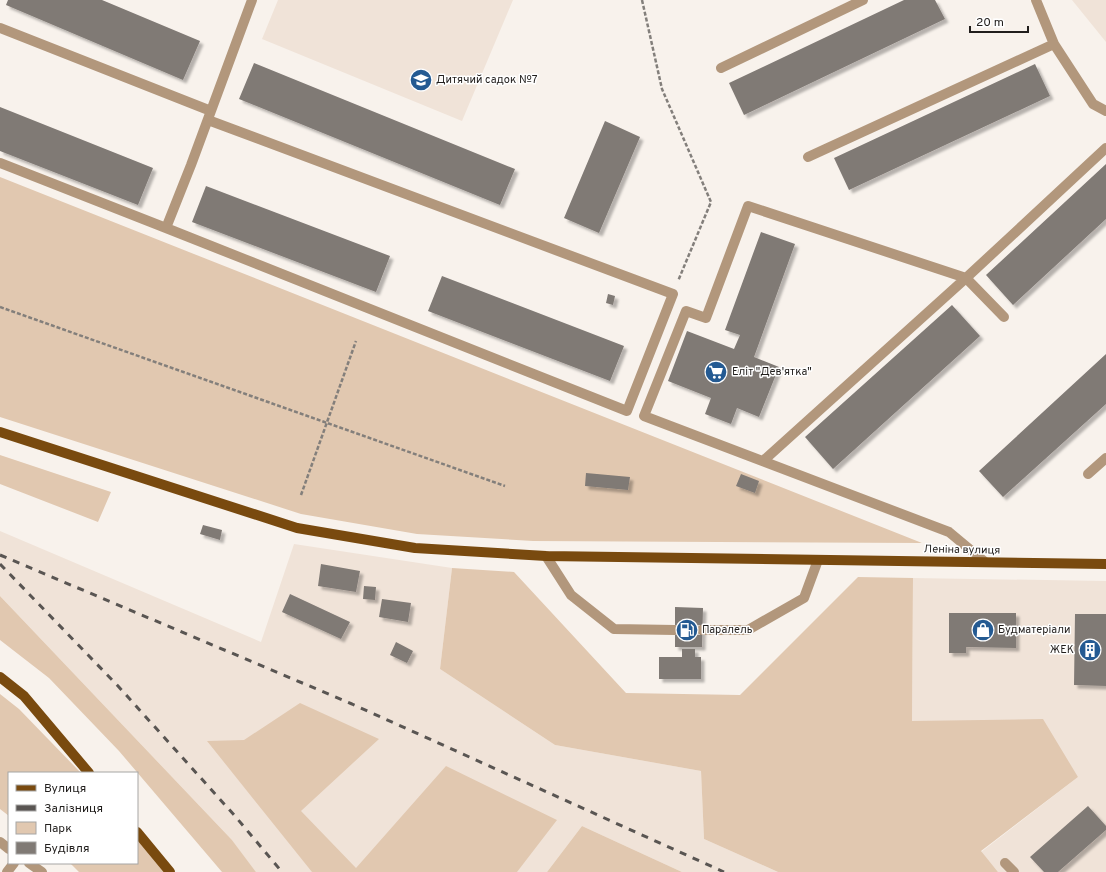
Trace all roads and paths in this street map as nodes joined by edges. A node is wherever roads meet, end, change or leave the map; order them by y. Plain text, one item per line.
1 (252, 0) edge
2 (642, 0) edge
3 (864, 0) edge
4 (1036, 0) edge
5 (0, 28) edge
6 (1054, 44) junction
7 (721, 68) dead end
8 (1106, 111) edge
9 (210, 115) junction
10 (1106, 148) edge
11 (808, 157) dead end
12 (0, 163) edge
13 (166, 228) junction
14 (966, 278) junction
15 (673, 294) junction
16 (0, 307) edge
17 (1004, 317) dead end
18 (356, 341) dead end
19 (327, 423) junction
20 (0, 432) edge
21 (1106, 458) edge
22 (763, 461) junction
23 (1088, 474) dead end
24 (505, 486) dead end
25 (301, 495) dead end
26 (546, 556) junction
27 (818, 560) junction
28 (985, 562) junction
29 (1106, 564) edge
30 (675, 630) tunnel mouth
31 (702, 630) tunnel mouth
32 (0, 677) edge
33 (88, 772) edge
34 (138, 833) edge
35 (1005, 863) dead end
36 (13, 864) edge
37 (31, 864) edge
38 (7, 872) edge
39 (42, 872) edge
40 (170, 872) edge
41 (1014, 872) edge

1 - 9 lane
2 - 15 path
3 - 7 lane
4 - 6 lane
5 - 9 lane
6 - 8 lane
6 - 11 lane
9 - 13 lane
9 - 15 lane
10 - 14 lane
12 - 13 lane
13 - 15 lane
14 - 17 lane
14 - 22 lane
14 - 22 lane
16 - 19 path
18 - 19 path
19 - 24 path
19 - 25 path
20 - 26 main road, Леніна вулиця
21 - 23 lane
22 - 28 lane
26 - 27 main road, Леніна вулиця
26 - 30 lane
27 - 28 main road, Леніна вулиця
27 - 31 lane
28 - 29 main road, Леніна вулиця
32 - 33 main road
34 - 40 main road
35 - 41 lane
36 - 38 lane
37 - 39 lane

